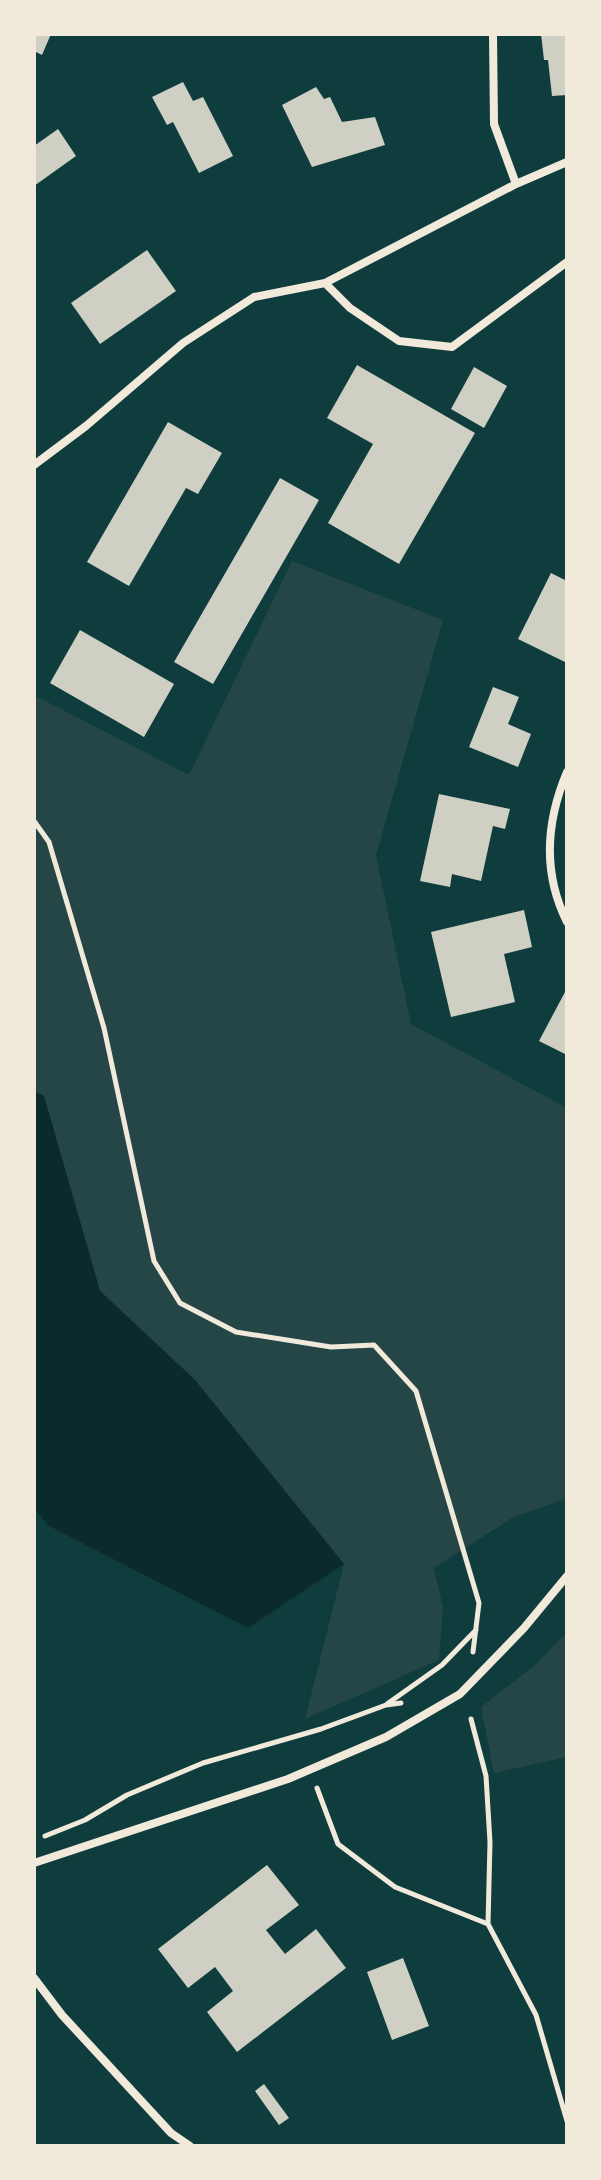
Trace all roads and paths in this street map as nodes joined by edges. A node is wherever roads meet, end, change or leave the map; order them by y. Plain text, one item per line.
1 (493, 34) edge
2 (567, 162) edge
3 (516, 184) junction
4 (567, 262) edge
5 (325, 283) junction
6 (34, 465) edge
7 (567, 772) edge
8 (34, 821) edge
9 (567, 922) edge
10 (567, 1576) edge
11 (476, 1630) junction
12 (469, 1660) dead end
13 (415, 1703) dead end
14 (386, 1705) junction
15 (471, 1719) dead end
16 (310, 1768) junction
17 (34, 1840) edge
18 (34, 1863) edge
19 (488, 1924) junction
20 (34, 1978) edge
21 (567, 2121) edge
22 (190, 2146) edge

1 - 3 street
2 - 3 street
3 - 5 street
4 - 5 street
5 - 6 street
7 - 9 street
8 - 11 path
10 - 16 street
11 - 12 path
11 - 14 path
13 - 14 path
14 - 17 path
15 - 19 path
16 - 18 street
16 - 19 path
19 - 21 path
20 - 22 street

